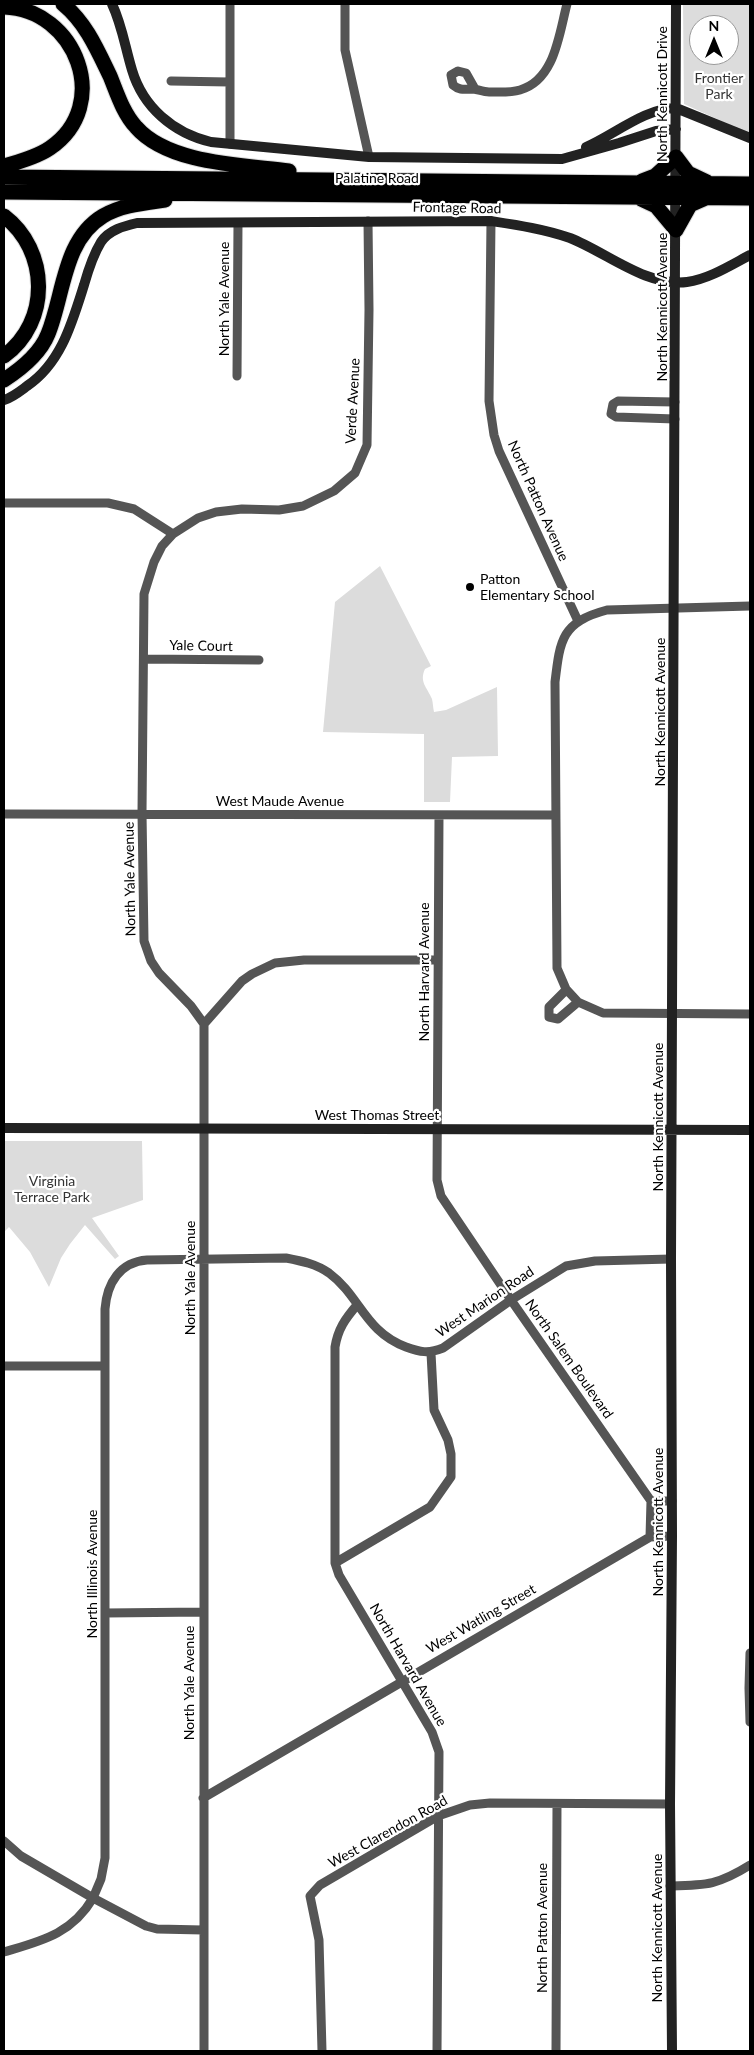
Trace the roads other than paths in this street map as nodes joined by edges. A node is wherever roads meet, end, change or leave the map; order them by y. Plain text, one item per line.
1 (63, 4) edge
2 (112, 4) edge
3 (230, 4) edge
4 (345, 4) edge
5 (567, 4) edge
6 (676, 4) edge
7 (4, 7) edge
8 (171, 82) dead end
9 (229, 82) junction
10 (475, 89) dead end
11 (676, 108) junction
12 (676, 129) junction
13 (750, 138) edge
14 (230, 144) junction
15 (369, 157) junction
16 (552, 158) junction
17 (676, 158) junction
18 (4, 166) edge
19 (4, 177) edge
20 (750, 184) edge
21 (366, 187) junction
22 (635, 190) junction
23 (676, 190) junction
24 (711, 190) junction
25 (4, 192) edge
26 (750, 198) edge
27 (4, 216) edge
28 (368, 221) junction
29 (491, 221) junction
30 (238, 223) junction
31 (676, 230) junction
32 (750, 255) edge
33 (675, 282) junction
34 (4, 356) edge
35 (237, 376) dead end
36 (4, 380) edge
37 (4, 400) edge
38 (675, 402) junction
39 (675, 418) junction
40 (4, 503) edge
41 (173, 534) junction
42 (750, 606) edge
43 (674, 608) junction
44 (578, 621) junction
45 (144, 658) junction
46 (259, 660) dead end
47 (142, 813) junction
48 (4, 814) edge
49 (439, 815) junction
50 (555, 815) junction
51 (437, 960) junction
52 (566, 990) junction
53 (578, 1002) junction
54 (672, 1013) junction
55 (750, 1014) edge
56 (204, 1024) junction
57 (4, 1128) edge
58 (204, 1129) junction
59 (438, 1129) junction
60 (673, 1130) junction
61 (750, 1130) edge
62 (204, 1259) junction
63 (671, 1259) junction
64 (138, 1261) joint
65 (511, 1300) junction
66 (357, 1306) junction
67 (431, 1353) junction
68 (4, 1366) edge
69 (105, 1366) junction
70 (651, 1501) junction
71 (672, 1501) junction
72 (672, 1536) junction
73 (650, 1537) junction
74 (335, 1563) junction
75 (203, 1612) junction
76 (106, 1613) junction
77 (750, 1653) edge
78 (401, 1681) junction
79 (750, 1722) edge
80 (203, 1798) junction
81 (556, 1804) junction
82 (670, 1804) junction
83 (438, 1816) junction
84 (4, 1841) edge
85 (750, 1865) edge
86 (670, 1886) junction
87 (93, 1898) junction
88 (203, 1930) junction
89 (4, 1952) edge
90 (204, 2051) edge
91 (322, 2051) edge
92 (437, 2051) edge
93 (556, 2051) edge
94 (672, 2051) edge

1 - 21 highway
2 - 14 street
3 - 9 street
4 - 15 street
5 - 10 street
6 - 11 street, North Kennicott Drive
7 - 18 highway
8 - 9 street
9 - 14 street
11 - 12 street, North Kennicott Drive
11 - 13 street
11 - 16 street
12 - 16 street
12 - 17 street, North Kennicott Drive
14 - 15 street
15 - 16 street
17 - 22 highway
17 - 23 street, North Kennicott Drive
17 - 24 highway
19 - 21 highway, Palatine Road
20 - 24 highway, Palatine Road
21 - 22 highway, Palatine Road
21 - 25 highway, Palatine Road
21 - 36 highway
22 - 23 highway, Palatine Road
22 - 31 highway
23 - 24 highway, Palatine Road
23 - 31 street, North Kennicott Avenue
24 - 26 highway, Palatine Road
24 - 31 highway
27 - 34 highway
28 - 29 street, Frontage Road
28 - 30 street, Frontage Road
28 - 41 street, Verde Avenue
29 - 33 street, Frontage Road
29 - 44 street, North Patton Avenue
30 - 35 street, North Yale Avenue
30 - 37 street, Frontage Road
31 - 33 street, North Kennicott Avenue
32 - 33 street, Frontage Road
33 - 38 street, North Kennicott Avenue
38 - 39 street, North Kennicott Avenue
38 - 39 street
39 - 43 street, North Kennicott Avenue
40 - 41 street
41 - 45 street, North Yale Avenue
42 - 43 street
43 - 44 street
43 - 54 street, North Kennicott Avenue
44 - 50 street
45 - 46 street, Yale Court
45 - 47 street, North Yale Avenue
47 - 48 street, West Maude Avenue
47 - 49 street, West Maude Avenue
47 - 56 street, North Yale Avenue
49 - 50 street, West Maude Avenue
49 - 51 street, North Harvard Avenue
50 - 52 street
51 - 56 street
51 - 59 street, North Harvard Avenue
52 - 53 street
52 - 53 street
53 - 54 street
54 - 55 street
54 - 60 street, North Kennicott Avenue
56 - 58 street, North Yale Avenue
57 - 58 street, West Thomas Street
58 - 59 street, West Thomas Street
58 - 62 street, North Yale Avenue
59 - 60 street, West Thomas Street
59 - 65 street, North Salem Boulevard
60 - 61 street, West Thomas Street
60 - 63 street, North Kennicott Avenue
62 - 64 street, West Marion Road
62 - 66 street, West Marion Road
62 - 75 street, North Yale Avenue
63 - 65 street, West Marion Road
63 - 71 street, North Kennicott Avenue
64 - 69 street, North Illinois Avenue
65 - 67 street, West Marion Road
65 - 70 street, North Salem Boulevard
66 - 67 street, West Marion Road
66 - 74 street, North Harvard Avenue
67 - 74 street
68 - 69 street
69 - 76 street, North Illinois Avenue
70 - 71 street
70 - 73 street
71 - 72 street, North Kennicott Avenue
72 - 73 street, West Watling Street
72 - 82 street, North Kennicott Avenue
73 - 78 street, West Watling Street
74 - 78 street, North Harvard Avenue
75 - 76 street
75 - 80 street, North Yale Avenue
76 - 87 street, North Illinois Avenue
77 - 79 street
78 - 80 street, West Watling Street
78 - 83 street, North Harvard Avenue
80 - 88 street, North Yale Avenue
81 - 82 street, West Clarendon Road
81 - 83 street, West Clarendon Road
81 - 93 street, North Patton Avenue
82 - 86 street, North Kennicott Avenue
83 - 91 street, West Clarendon Road
83 - 92 street, North Harvard Avenue
84 - 87 street
85 - 86 street
86 - 94 street, North Kennicott Avenue
87 - 88 street
87 - 89 street
88 - 90 street, North Yale Avenue

